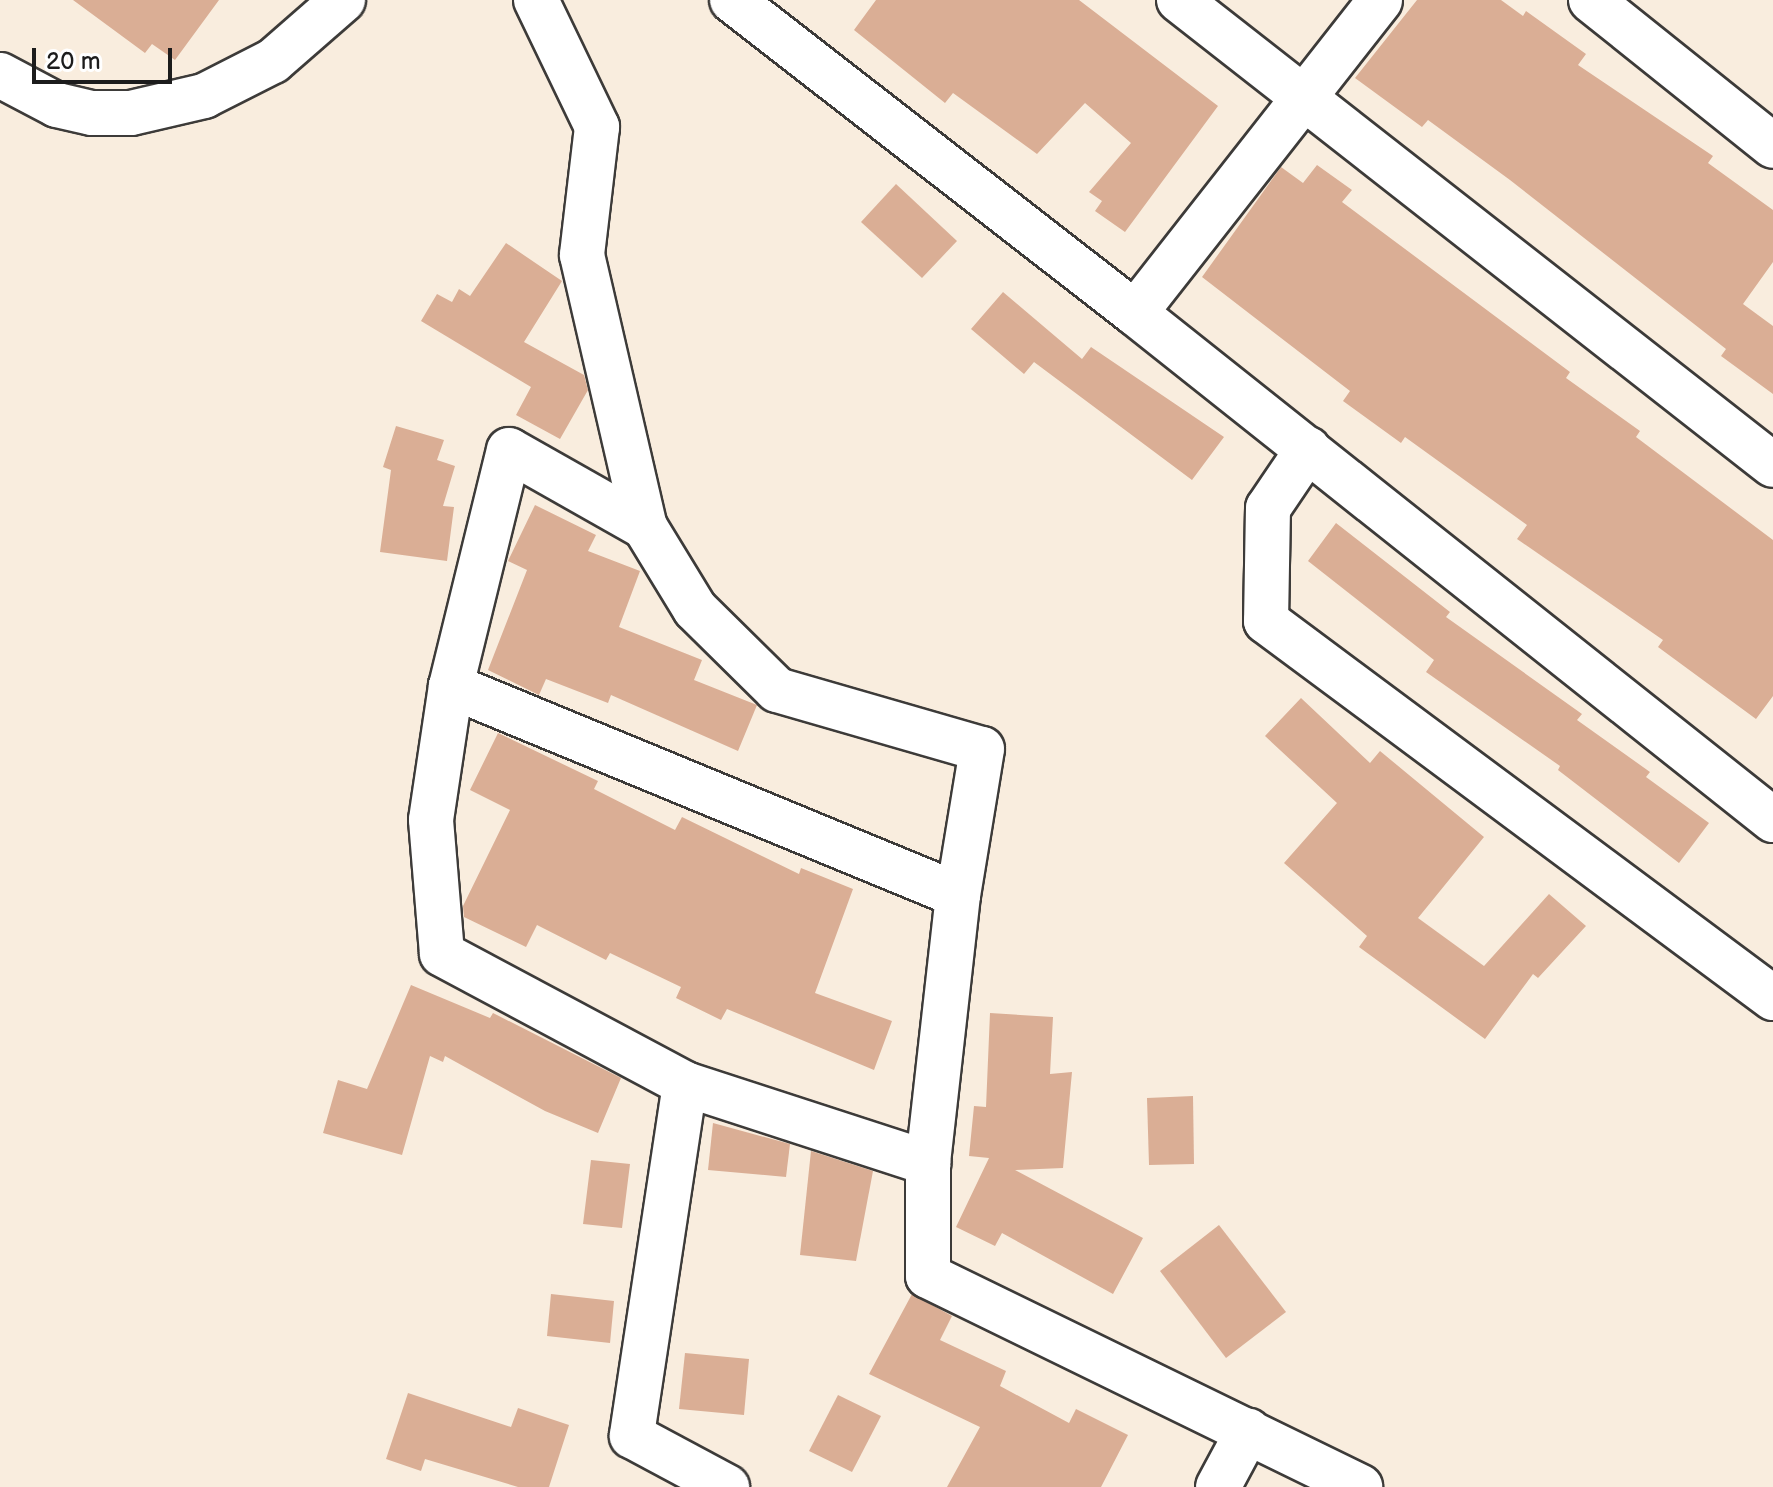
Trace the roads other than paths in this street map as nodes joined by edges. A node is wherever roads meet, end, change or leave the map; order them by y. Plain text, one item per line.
1 (343, 0) edge
2 (536, 0) edge
3 (732, 0) edge
4 (1179, 0) edge
5 (1380, 0) edge
6 (1591, 0) edge
7 (0, 75) edge
8 (1303, 99) junction
9 (1773, 146) edge
10 (1135, 313) junction
11 (1308, 449) junction
12 (1773, 465) edge
13 (645, 527) junction
14 (451, 686) junction
15 (1773, 820) edge
16 (958, 895) junction
17 (1773, 998) edge
18 (685, 1084) junction
19 (928, 1163) junction
20 (1248, 1431) junction
21 (727, 1487) edge
22 (1218, 1487) edge
23 (1360, 1487) edge

1 - 7 street
2 - 13 street
3 - 10 street
4 - 8 street
5 - 8 street
6 - 9 street
8 - 10 street
8 - 12 street
10 - 11 street
11 - 15 street
11 - 17 street
13 - 14 street
13 - 16 street
14 - 16 street
14 - 18 street
16 - 19 street
18 - 19 street
18 - 21 street
19 - 20 street
20 - 22 street
20 - 23 street

